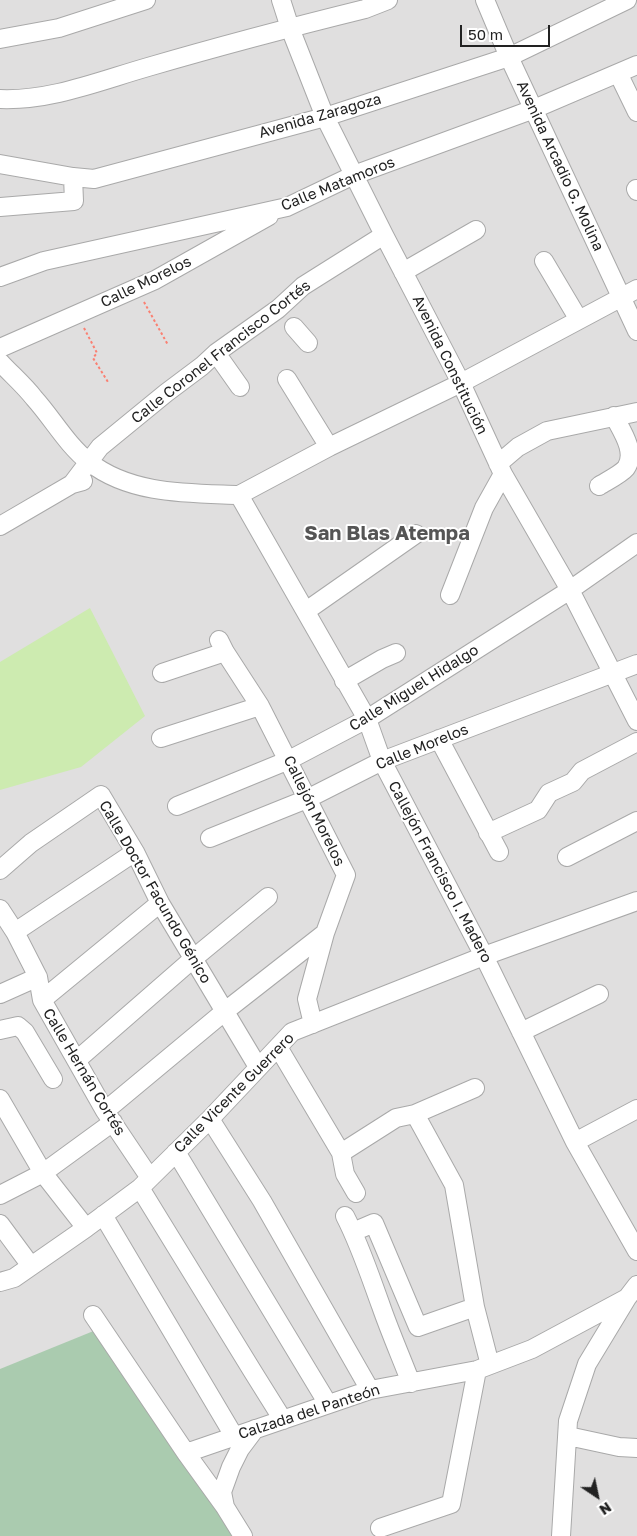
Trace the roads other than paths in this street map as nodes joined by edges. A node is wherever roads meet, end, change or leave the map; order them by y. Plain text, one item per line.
1 (146, 0) edge
2 (281, 0) edge
3 (388, 0) edge
4 (485, 0) edge
5 (628, 0) edge
6 (290, 28) junction
7 (0, 39) edge
8 (509, 57) junction
9 (637, 65) edge
10 (618, 73) junction
11 (0, 99) edge
12 (534, 109) junction
13 (637, 112) edge
14 (325, 117) junction
15 (0, 164) edge
16 (354, 175) junction
17 (73, 178) junction
18 (287, 206) junction
19 (0, 208) edge
20 (476, 230) dead end
21 (384, 235) junction
22 (544, 261) dead end
23 (403, 272) junction
24 (0, 277) edge
25 (637, 289) edge
26 (621, 298) junction
27 (287, 318) junction
28 (579, 320) junction
29 (637, 331) edge
30 (308, 343) dead end
31 (0, 348) edge
32 (216, 354) junction
33 (0, 362) edge
34 (287, 379) dead end
35 (461, 383) junction
36 (240, 387) dead end
37 (637, 412) edge
38 (614, 416) junction
39 (329, 447) junction
40 (88, 462) junction
41 (500, 469) junction
42 (108, 475) junction
43 (72, 484) junction
44 (599, 486) dead end
45 (239, 495) junction
46 (0, 526) edge
47 (416, 534) dead end
48 (637, 543) edge
49 (570, 590) junction
50 (450, 595) dead end
51 (306, 611) junction
52 (396, 653) dead end
53 (637, 664) edge
54 (162, 673) dead end
55 (612, 673) junction
56 (344, 681) junction
57 (260, 706) junction
58 (367, 719) junction
59 (637, 721) edge
60 (161, 738) dead end
61 (439, 739) junction
62 (637, 742) edge
63 (289, 760) junction
64 (382, 761) junction
65 (307, 799) junction
66 (177, 806) dead end
67 (637, 821) edge
68 (488, 832) junction
69 (210, 838) dead end
70 (135, 852) junction
71 (499, 852) dead end
72 (567, 857) dead end
73 (0, 870) edge
74 (268, 897) dead end
75 (637, 901) edge
76 (160, 903) junction
77 (5, 920) edge
78 (325, 933) junction
79 (484, 956) junction
80 (194, 958) junction
81 (38, 977) junction
82 (0, 994) edge
83 (599, 994) dead end
84 (42, 1000) junction
85 (224, 1012) junction
86 (313, 1024) junction
87 (0, 1030) edge
88 (521, 1032) junction
89 (278, 1047) junction
90 (77, 1060) junction
91 (258, 1067) junction
92 (53, 1080) dead end
93 (475, 1088) dead end
94 (0, 1100) edge
95 (637, 1109) edge
96 (415, 1114) junction
97 (109, 1117) junction
98 (210, 1119) junction
99 (575, 1142) junction
100 (176, 1152) junction
101 (341, 1153) junction
102 (43, 1173) junction
103 (145, 1183) junction
104 (356, 1193) dead end
105 (0, 1195) edge
106 (103, 1215) junction
107 (344, 1216) dead end
108 (0, 1224) edge
109 (86, 1228) junction
110 (353, 1232) junction
111 (637, 1251) edge
112 (31, 1266) junction
113 (0, 1282) edge
114 (632, 1291) edge
115 (475, 1307) junction
116 (93, 1315) dead end
117 (484, 1368) junction
118 (411, 1382) junction
119 (370, 1390) junction
120 (328, 1404) junction
121 (283, 1420) junction
122 (256, 1429) junction
123 (234, 1436) junction
124 (568, 1436) junction
125 (637, 1448) edge
126 (186, 1453) junction
127 (225, 1507) junction
128 (380, 1528) dead end
129 (243, 1536) edge
130 (561, 1536) edge

1 - 7 street
2 - 6 street, Avenida Constitución
3 - 6 street
4 - 8 street, Avenida Arcadio G. Molina
5 - 8 street, Avenida Zaragoza
6 - 11 street
6 - 14 street, Avenida Constitución
8 - 12 street, Avenida Arcadio G. Molina
8 - 14 street, Avenida Zaragoza
9 - 10 street, Calle Matamoros
10 - 12 street, Calle Matamoros
10 - 13 street
12 - 16 street, Calle Matamoros
12 - 26 street, Avenida Arcadio G. Molina
14 - 16 street, Avenida Constitución
14 - 17 street, Avenida Zaragoza
15 - 17 street, Avenida Zaragoza
16 - 18 street, Calle Matamoros
16 - 21 street, Avenida Constitución
17 - 19 street
18 - 24 street, Calle Matamoros
18 - 31 street, Calle Morelos
20 - 23 street
21 - 23 street, Avenida Constitución
21 - 27 street, Calle Coronel Francisco Cortés
22 - 28 street
23 - 35 street, Avenida Constitución
25 - 26 street
26 - 28 street
26 - 29 street, Avenida Arcadio G. Molina
27 - 30 street
27 - 32 street, Calle Coronel Francisco Cortés
28 - 35 street
32 - 36 street
32 - 40 street, Calle Coronel Francisco Cortés
33 - 40 street
34 - 39 street
35 - 39 street
35 - 41 street, Avenida Constitución
37 - 38 street
38 - 41 street
38 - 44 street
39 - 45 street
40 - 42 street
40 - 43 street, Calle Coronel Francisco Cortés
41 - 49 street, Avenida Constitución
41 - 50 street
42 - 43 street, Calle Coronel Francisco Cortés
42 - 45 street
43 - 46 street, Calle Coronel Francisco Cortés
45 - 51 street, Callejón Francisco I. Madero
47 - 51 street
48 - 49 street, Calle Miguel Hidalgo
49 - 55 street, Avenida Constitución
49 - 58 street, Calle Miguel Hidalgo
51 - 56 street, Callejón Francisco I. Madero
52 - 56 street
53 - 55 street, Calle Morelos
54 - 57 street, Callejón Morelos
55 - 59 street, Avenida Constitución
55 - 61 street, Calle Morelos
56 - 58 street, Callejón Francisco I. Madero
57 - 60 street
57 - 63 street, Callejón Morelos
58 - 63 street, Calle Miguel Hidalgo
58 - 64 street, Callejón Francisco I. Madero
61 - 64 street, Calle Morelos
61 - 68 street
62 - 68 street
63 - 65 street, Callejón Morelos
63 - 66 street, Calle Miguel Hidalgo
64 - 65 street, Calle Morelos
64 - 79 street, Callejón Francisco I. Madero
65 - 69 street, Calle Morelos
65 - 78 street, Callejón Morelos
67 - 72 street
68 - 71 street
70 - 73 street, Calle Doctor Facundo Génico
70 - 76 street, Calle Doctor Facundo Génico
70 - 77 street
74 - 80 street
75 - 79 street, Calle Vicente Guerrero
76 - 80 street, Calle Doctor Facundo Génico
76 - 84 street
77 - 81 street, Calle Hernán Cortés
78 - 85 street
78 - 86 street, Callejón Morelos
79 - 86 street, Calle Vicente Guerrero
79 - 88 street, Callejón Francisco I. Madero
80 - 85 street, Calle Doctor Facundo Génico
80 - 90 street
81 - 82 street
81 - 84 street, Calle Hernán Cortés
83 - 88 street
84 - 90 street, Calle Hernán Cortés
85 - 91 street, Calle Doctor Facundo Génico
85 - 97 street
86 - 89 street, Calle Vicente Guerrero
87 - 92 street
88 - 99 street, Callejón Francisco I. Madero
89 - 91 street, Calle Vicente Guerrero
89 - 101 street
90 - 97 street, Calle Hernán Cortés
91 - 98 street, Calle Vicente Guerrero
93 - 96 street
94 - 102 street
95 - 99 street
96 - 101 street
96 - 115 street
97 - 102 street
97 - 103 street, Calle Hernán Cortés
98 - 100 street, Calle Vicente Guerrero
98 - 119 street
99 - 111 street, Callejón Francisco I. Madero
100 - 103 street, Calle Vicente Guerrero
100 - 120 street
101 - 104 street
102 - 105 street
102 - 109 street
103 - 106 street, Calle Vicente Guerrero
103 - 121 street, Calle Hernán Cortés
106 - 109 street, Calle Vicente Guerrero
106 - 123 street
107 - 110 street
108 - 112 street
109 - 112 street, Calle Vicente Guerrero
110 - 115 street
110 - 118 street
112 - 113 street, Calle Vicente Guerrero
114 - 117 street, Calzada del Panteón
114 - 124 street, Calzada del Panteón
115 - 117 street
116 - 126 street
117 - 118 street, Calzada del Panteón
117 - 128 street
118 - 119 street, Calzada del Panteón
119 - 120 street, Calzada del Panteón
120 - 121 street, Calzada del Panteón
121 - 122 street, Calzada del Panteón
122 - 123 street, Calzada del Panteón
122 - 127 street
123 - 126 street, Calzada del Panteón
124 - 125 street
124 - 130 street, Calzada del Panteón
126 - 127 street
127 - 129 street

